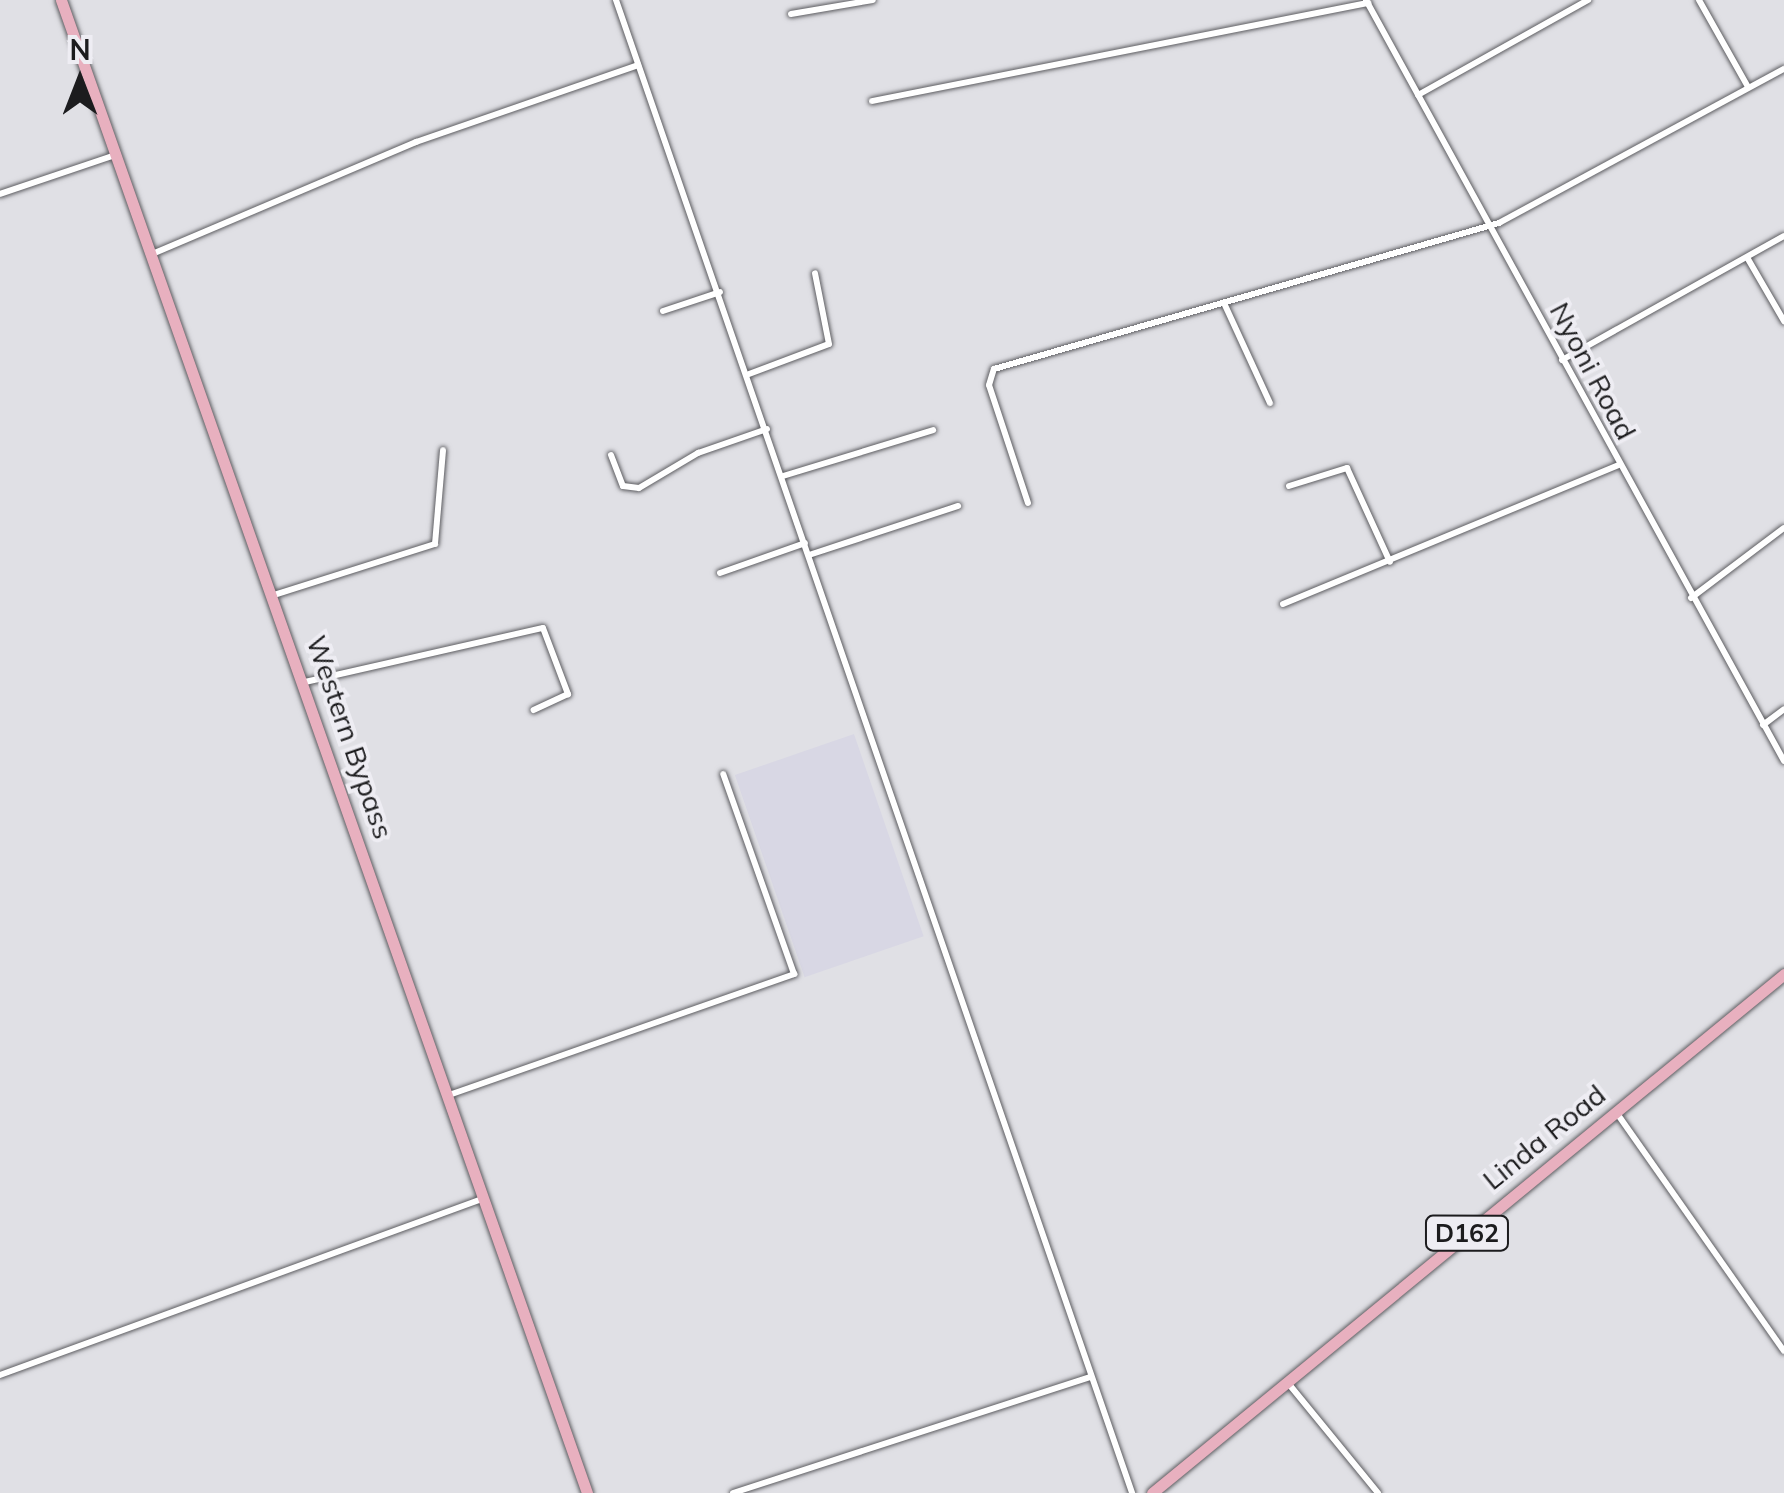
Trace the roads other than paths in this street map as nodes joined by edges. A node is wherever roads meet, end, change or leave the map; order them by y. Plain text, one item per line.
1 (61, 0) edge
2 (616, 0) edge
3 (873, 0) edge
4 (1588, 0) edge
5 (1699, 0) edge
6 (1367, 1) edge
7 (791, 14) dead end
8 (638, 66) junction
9 (1784, 69) edge
10 (1748, 87) junction
11 (1418, 95) junction
12 (872, 101) dead end
13 (116, 154) junction
14 (0, 194) edge
15 (1489, 226) junction
16 (1784, 236) edge
17 (152, 254) junction
18 (1748, 260) junction
19 (814, 273) dead end
20 (720, 292) junction
21 (1224, 304) junction
22 (663, 311) dead end
23 (1784, 321) edge
24 (1562, 360) junction
25 (749, 374) junction
26 (1270, 404) dead end
27 (767, 429) junction
28 (933, 430) dead end
29 (443, 450) dead end
30 (611, 454) dead end
31 (1619, 465) junction
32 (782, 476) junction
33 (1289, 486) dead end
34 (1028, 503) dead end
35 (958, 506) dead end
36 (1784, 528) edge
37 (805, 543) junction
38 (809, 555) junction
39 (1390, 562) junction
40 (720, 572) dead end
41 (274, 595) junction
42 (1691, 598) junction
43 (1283, 604) dead end
44 (305, 682) junction
45 (1784, 709) edge
46 (534, 710) dead end
47 (1763, 725) junction
48 (1784, 760) edge
49 (723, 774) dead end
50 (1784, 974) edge
51 (450, 1095) junction
52 (1616, 1111) junction
53 (488, 1197) junction
54 (1784, 1352) edge
55 (0, 1375) edge
56 (1091, 1377) junction
57 (1288, 1382) junction
58 (587, 1493) edge
59 (732, 1493) edge
60 (1132, 1493) edge
61 (1152, 1493) edge
62 (1378, 1493) edge

1 - 13 main road, Western Bypass
2 - 8 street
3 - 7 street
4 - 11 street
5 - 10 street
6 - 11 street, Nyoni Road
6 - 12 street
8 - 17 street
8 - 20 street
9 - 10 street
10 - 15 street
11 - 15 street, Nyoni Road
13 - 14 street
13 - 17 main road, Western Bypass
15 - 21 street
15 - 24 street, Nyoni Road
16 - 18 street
17 - 41 main road, Western Bypass
18 - 23 street
18 - 24 street
19 - 25 street
20 - 22 street
20 - 25 street
21 - 26 street
21 - 34 street
24 - 31 street, Nyoni Road
25 - 27 street
27 - 30 street
27 - 32 street
28 - 32 street
29 - 41 street
31 - 39 street
31 - 42 street, Nyoni Road
32 - 37 street
33 - 39 street
35 - 38 street
36 - 42 street
37 - 38 street
37 - 40 street
38 - 56 street
39 - 43 street
41 - 44 main road, Western Bypass
42 - 47 street, Nyoni Road
44 - 46 street
44 - 51 main road, Western Bypass
45 - 47 street
47 - 48 street, Nyoni Road
49 - 51 street
50 - 52 main road, Linda Road / D162
51 - 53 main road, Western Bypass
52 - 54 street
52 - 57 main road, Linda Road / D162
53 - 55 street
53 - 58 main road, Western Bypass
56 - 59 street
56 - 60 street
57 - 61 main road, Linda Road / D162
57 - 62 street

